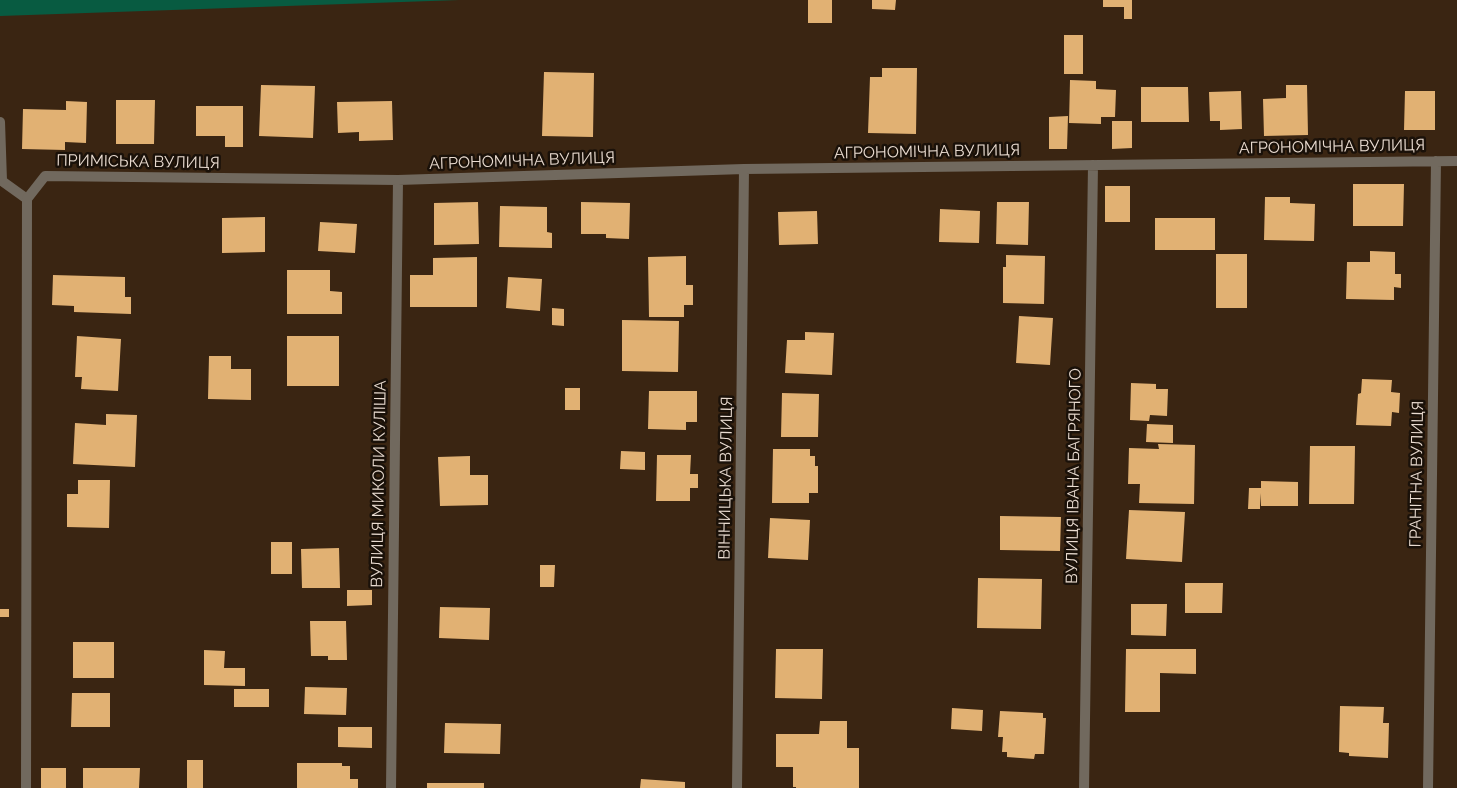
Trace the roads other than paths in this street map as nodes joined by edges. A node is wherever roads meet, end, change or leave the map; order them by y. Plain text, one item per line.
1 (0, 122) edge
2 (1436, 161) junction
3 (1457, 161) edge
4 (1093, 165) junction
5 (744, 169) junction
6 (398, 180) junction
7 (28, 200) junction
8 (26, 788) edge
9 (391, 788) edge
10 (738, 788) edge
11 (1084, 788) edge
12 (1428, 788) edge

1 - 7 street
2 - 3 street, АГРОНОМІЧНА ВУЛИЦЯ
2 - 4 street, АГРОНОМІЧНА ВУЛИЦЯ
2 - 12 street, ГРАНІТНА ВУЛИЦЯ
4 - 5 street, АГРОНОМІЧНА ВУЛИЦЯ
4 - 11 street, ВУЛИЦЯ ІВАНА БАГРЯНОГО
5 - 6 street, АГРОНОМІЧНА ВУЛИЦЯ
5 - 10 street, ВІННИЦЬКА ВУЛИЦЯ
6 - 7 street, ПРИМІСЬКА ВУЛИЦЯ
6 - 9 street, ВУЛИЦЯ МИКОЛИ КУЛІША
7 - 8 street

